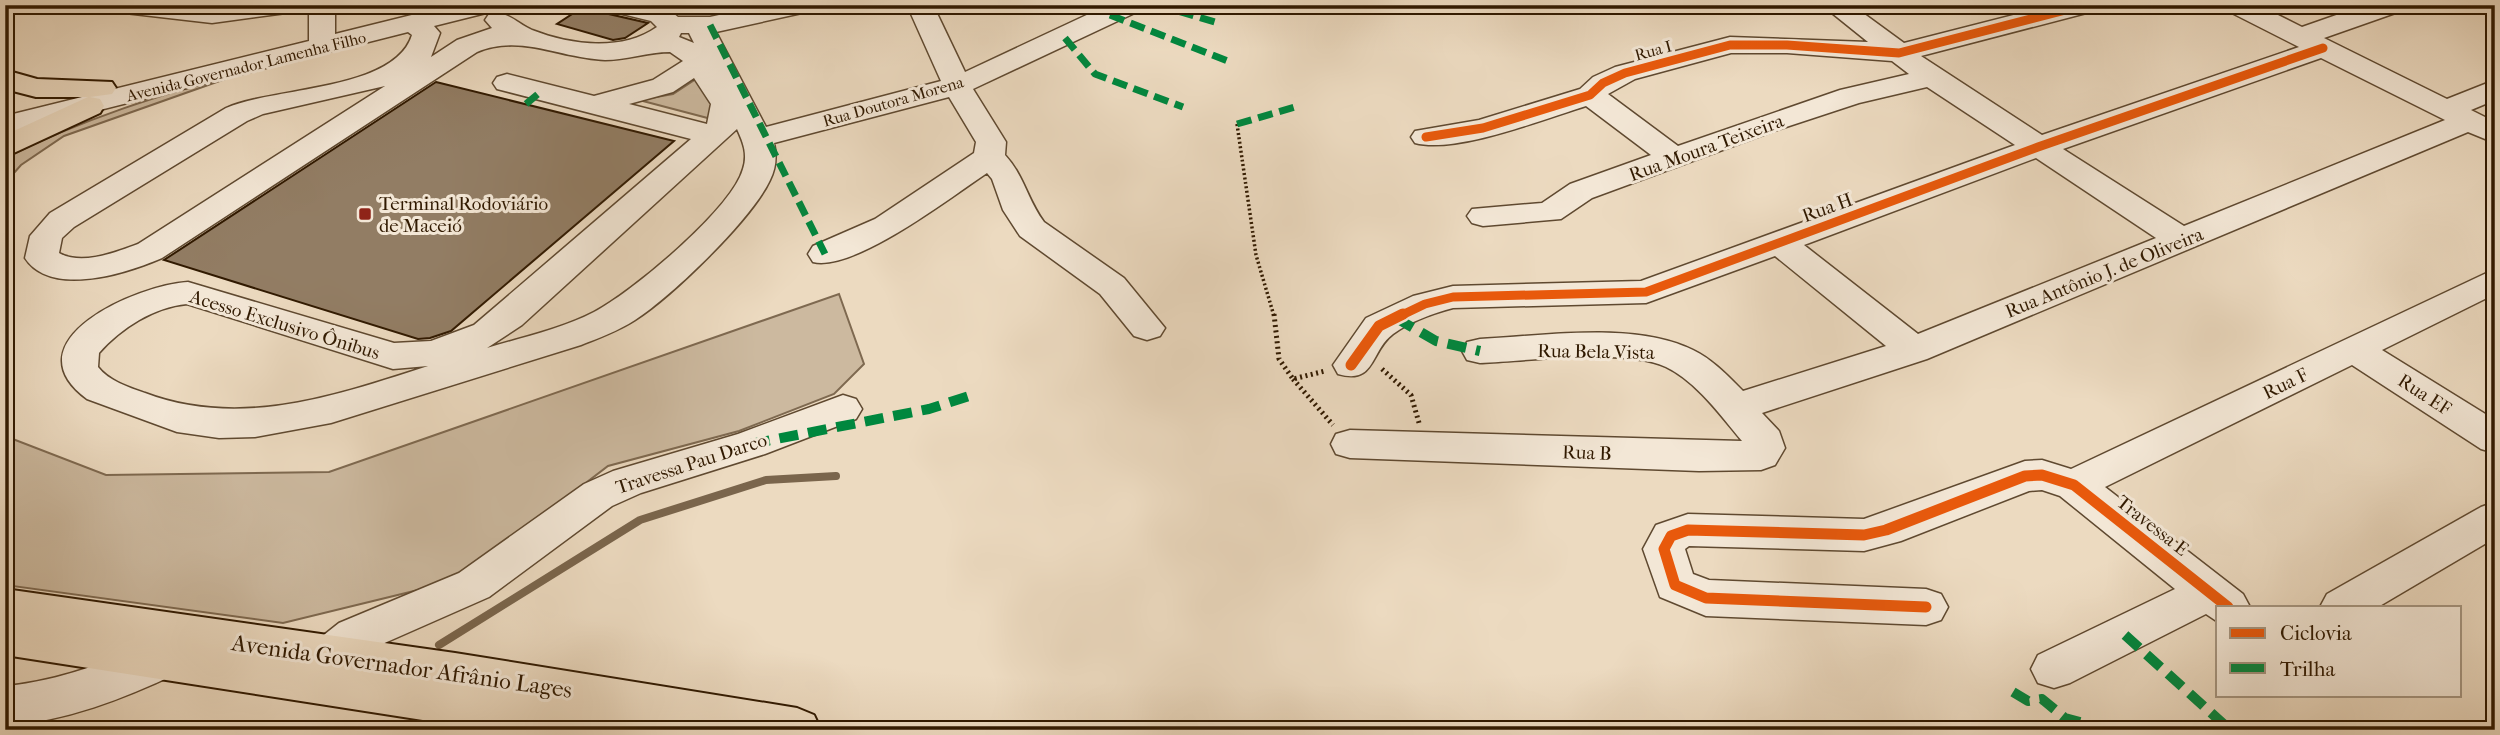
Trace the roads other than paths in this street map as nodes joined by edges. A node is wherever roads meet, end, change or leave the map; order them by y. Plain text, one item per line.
1 (125, 5) edge
2 (285, 5) edge
3 (322, 5) edge
4 (619, 5) edge
5 (802, 5) edge
6 (920, 5) edge
7 (1130, 5) edge
8 (1835, 5) edge
9 (1975, 5) edge
10 (2085, 5) edge
11 (2237, 5) edge
12 (2392, 5) edge
13 (485, 12) edge
14 (2007, 27) junction
15 (406, 28) junction
16 (321, 38) junction
17 (688, 40) junction
18 (2312, 43) junction
19 (1899, 53) junction
20 (1932, 77) junction
21 (5, 79) edge
22 (507, 83) dead end
23 (382, 86) junction
24 (957, 86) junction
25 (2495, 89) edge
26 (1590, 95) junction
27 (95, 97) junction
28 (595, 104) junction
29 (5, 115) edge
30 (2470, 122) edge
31 (5, 125) edge
32 (767, 136) dead end
33 (1426, 137) dead end
34 (5, 147) edge
35 (2038, 147) junction
36 (700, 148) junction
37 (989, 157) junction
38 (1675, 158) junction
39 (759, 173) junction
40 (1483, 216) dead end
41 (2182, 240) junction
42 (1780, 243) junction
43 (825, 254) dead end
44 (2495, 280) edge
45 (536, 291) junction
46 (620, 313) junction
47 (1147, 328) dead end
48 (1914, 350) junction
49 (2356, 350) junction
50 (1480, 351) dead end
51 (1357, 359) road end
52 (1734, 408) junction
53 (843, 409) dead end
54 (2495, 439) edge
55 (1350, 444) road end
56 (2074, 485) junction
57 (2495, 518) edge
58 (2219, 600) edge
59 (2344, 606) edge
60 (1926, 607) dead end
61 (5, 608) edge
62 (5, 636) edge
63 (331, 655) junction
64 (162, 660) junction
65 (2054, 669) dead end
66 (5, 706) edge
67 (610, 730) edge
68 (797, 730) edge

1 - 2 street
3 - 16 street
4 - 17 street
5 - 17 street
6 - 24 street
7 - 24 street, Rua Doutora Morena
8 - 19 street
9 - 14 street
10 - 14 street
11 - 18 street
12 - 18 street, Rua H
13 - 15 street, Avenida Governador Lamenha Filho
13 - 16 street, Avenida Governador Lamenha Filho
13 - 17 street
13 - 23 street
13 - 23 street
14 - 19 street
15 - 23 street
15 - 27 street, Avenida Governador Lamenha Filho
16 - 27 street, Avenida Governador Lamenha Filho
17 - 28 street
17 - 36 street, Acesso Exclusivo Ônibus
17 - 39 street
18 - 30 street
18 - 35 street, Rua H
19 - 20 street
19 - 26 street, Rua I
20 - 35 street
20 - 38 street, Rua Moura Teixeira
21 - 27 main road
22 - 28 street
23 - 23 street
24 - 32 street, Rua Doutora Morena
24 - 37 street
25 - 30 street, Rua Antônio J. de Oliveira
26 - 33 street, Rua I
26 - 38 street
27 - 29 street, Avenida Governador Lamenha Filho
27 - 31 street, Avenida Governador Lamenha Filho
27 - 34 main road
28 - 36 street
30 - 41 street, Rua Antônio J. de Oliveira
35 - 41 street
35 - 42 street, Rua H
36 - 39 street
36 - 45 street, Acesso Exclusivo Ônibus
37 - 43 street
37 - 47 street
38 - 40 street, Rua Moura Teixeira
39 - 46 street, Acesso Exclusivo Ônibus
41 - 48 street, Rua Antônio J. de Oliveira
42 - 48 street
42 - 51 street, Rua H
44 - 49 street, Rua F
45 - 46 street, Acesso Exclusivo Ônibus
45 - 46 street, Acesso Exclusivo Ônibus
48 - 52 street, Rua Antônio J. de Oliveira
49 - 54 street, Rua EF
49 - 56 street, Rua F
50 - 52 street, Rua Bela Vista
52 - 55 street, Rua B
53 - 63 street, Travessa Pau Darco
56 - 58 street, Travessa E
56 - 60 street
57 - 59 street
58 - 65 street
61 - 63 main road, Avenida Governador Afrânio Lages
62 - 64 main road, Avenida Governador Afrânio Lages
63 - 68 main road, Avenida Governador Afrânio Lages
64 - 66 street
64 - 67 main road, Avenida Governador Afrânio Lages

